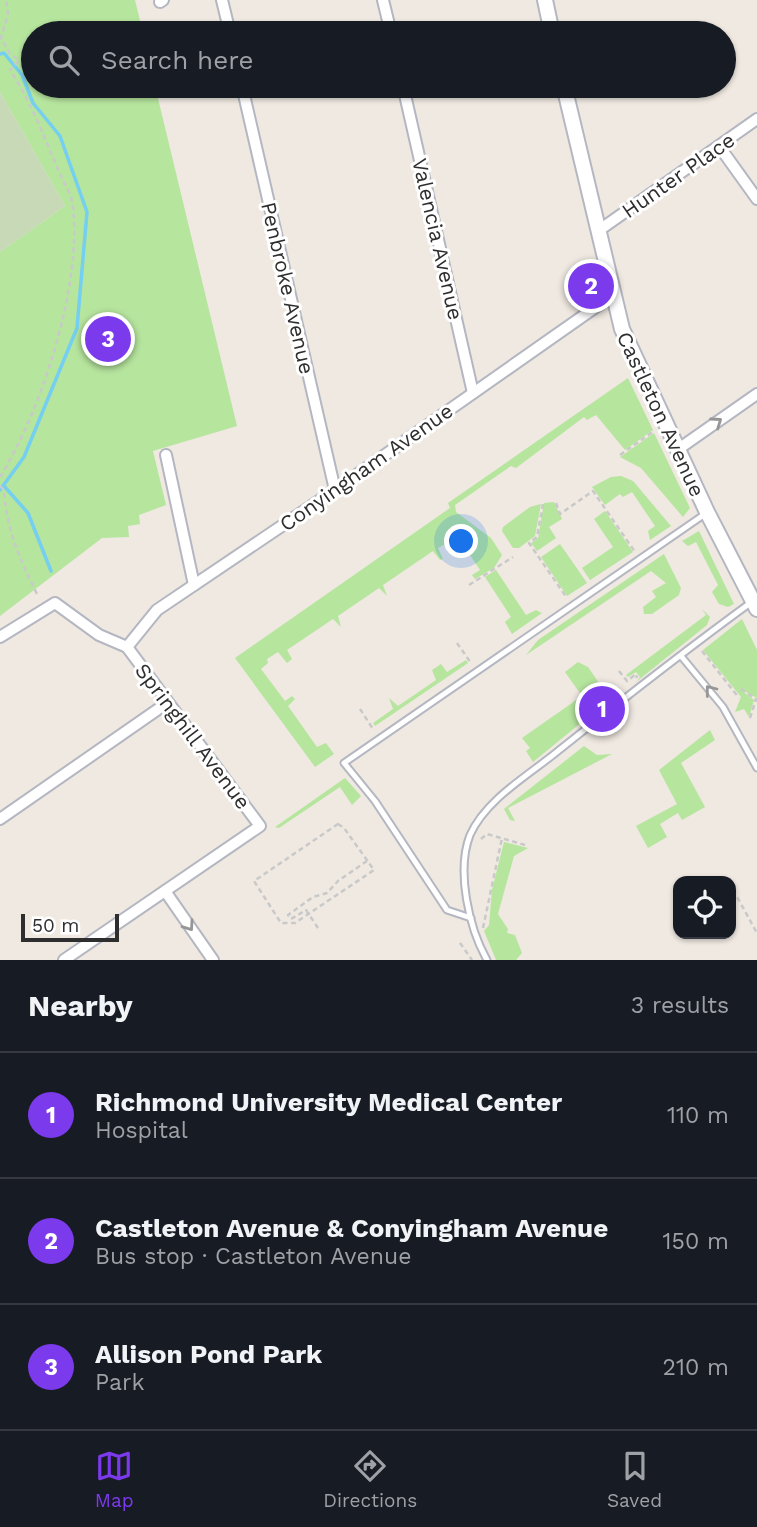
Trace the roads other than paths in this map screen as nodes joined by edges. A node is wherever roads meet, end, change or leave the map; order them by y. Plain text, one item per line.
1 (222, 0) edge
2 (383, 0) edge
3 (545, 0) edge
4 (227, 21) edge
5 (388, 21) edge
6 (549, 21) edge
7 (245, 98) edge
8 (406, 98) edge
9 (568, 98) edge
10 (757, 119) edge
11 (719, 146) junction
12 (757, 199) edge
13 (598, 230) junction
14 (612, 295) junction
15 (473, 393) junction
16 (757, 394) edge
17 (677, 450) junction
18 (166, 454) dead end
19 (335, 490) junction
20 (707, 512) junction
21 (194, 585) junction
22 (756, 602) edge
23 (0, 637) edge
24 (127, 647) junction
25 (681, 656) junction
26 (167, 703) junction
27 (757, 768) edge
28 (0, 819) edge
29 (165, 891) junction
30 (471, 918) junction
31 (66, 960) edge
32 (213, 960) edge
33 (487, 960) edge

1 - 4 street
2 - 5 street
3 - 6 street
7 - 19 street, Penbroke Avenue
8 - 15 street, Valencia Avenue
9 - 13 street, Castleton Avenue
10 - 11 street, Hunter Place
11 - 12 street
11 - 13 street, Hunter Place
13 - 14 street, Castleton Avenue
14 - 15 street, Conyingham Avenue
14 - 17 street, Castleton Avenue
15 - 19 street, Conyingham Avenue
17 -> 16 street
17 - 20 street, Castleton Avenue
18 - 21 street
19 - 21 street, Conyingham Avenue
20 - 22 street, Castleton Avenue
20 - 30 lane
21 - 24 street, Conyingham Avenue
22 - 25 lane
23 - 24 street, Springhill Avenue
24 - 26 street, Springhill Avenue
27 -> 25 lane
25 - 30 lane
26 - 28 street
26 - 29 street, Springhill Avenue
29 - 31 street
29 -> 32 street
30 - 33 lane

